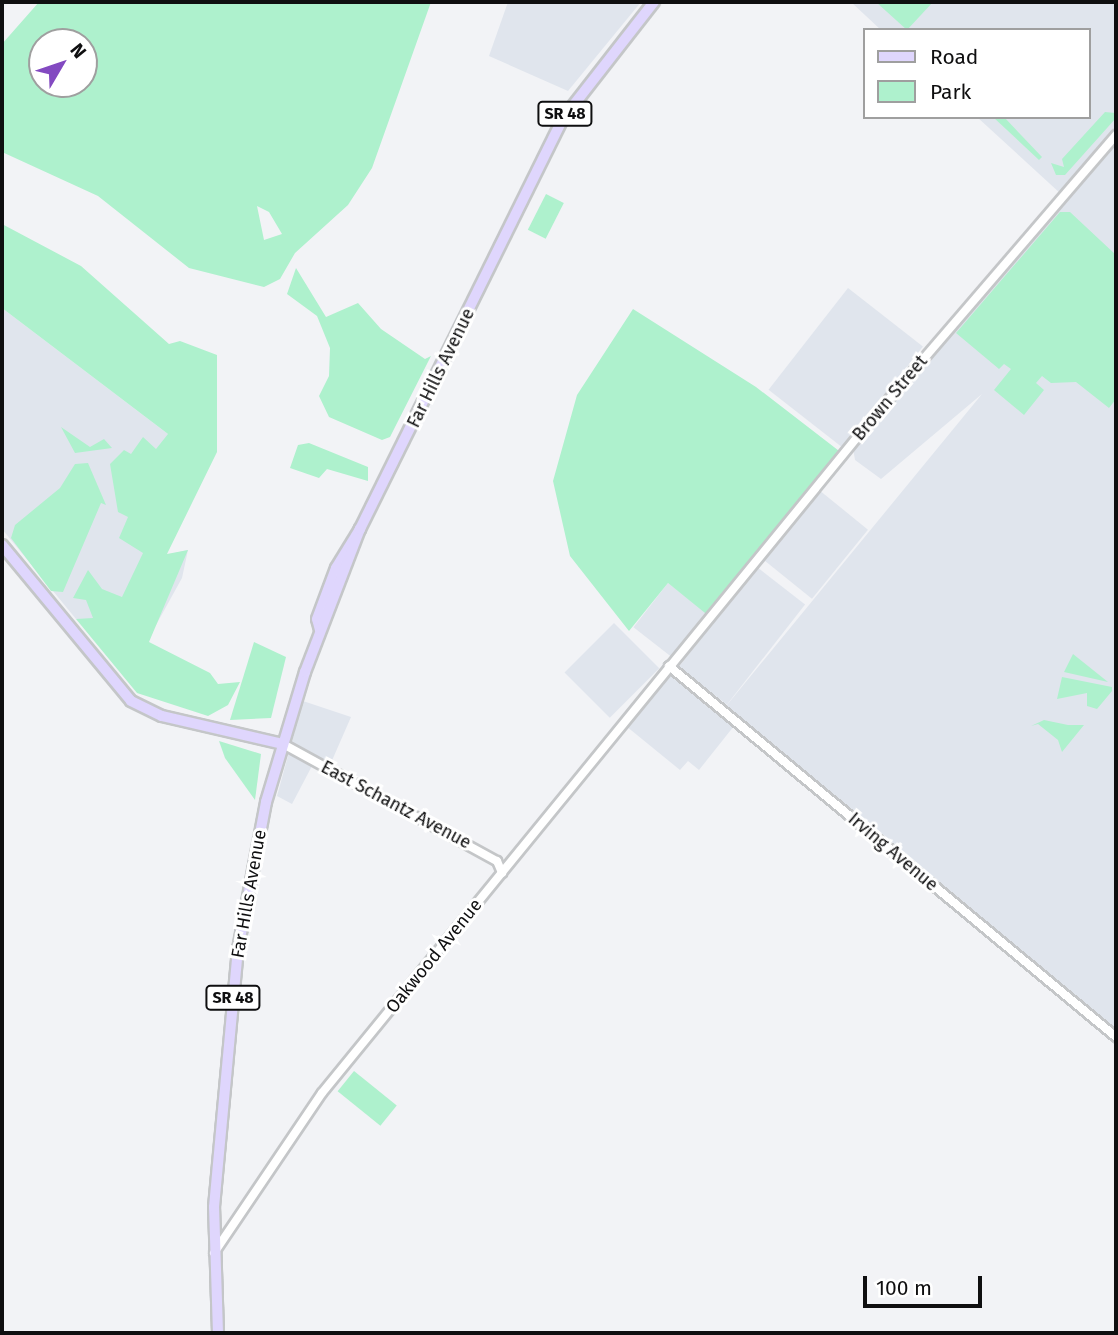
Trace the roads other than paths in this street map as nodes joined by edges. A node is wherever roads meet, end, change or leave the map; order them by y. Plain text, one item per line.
1 (654, 2) edge
2 (1116, 135) edge
3 (2, 545) edge
4 (670, 666) junction
5 (283, 744) junction
6 (502, 873) junction
7 (1116, 1037) edge
8 (213, 1256) junction
9 (218, 1333) edge

1 - 5 main road, Far Hills Avenue / SR 48
2 - 4 street, Brown Street
3 - 5 main road
4 - 6 street, Oakwood Avenue
4 - 7 street, Irving Avenue
5 - 6 street, East Schantz Avenue
5 - 8 main road, Far Hills Avenue / SR 48
6 - 8 street, Oakwood Avenue
8 - 9 main road, Far Hills Avenue / SR 48

